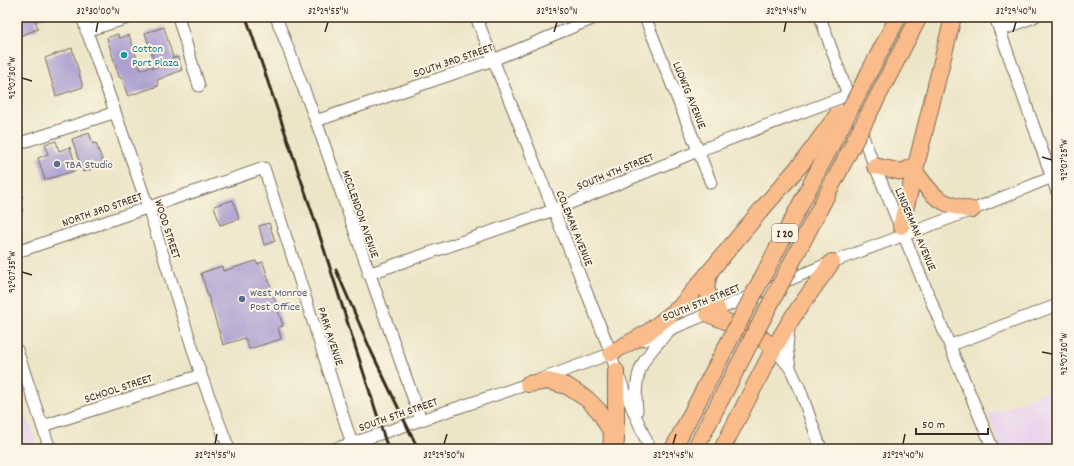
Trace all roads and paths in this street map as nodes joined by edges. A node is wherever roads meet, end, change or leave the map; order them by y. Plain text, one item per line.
1 (82, 17) edge
2 (131, 17) edge
3 (178, 17) edge
4 (276, 17) edge
5 (476, 17) edge
6 (596, 17) edge
7 (645, 17) edge
8 (820, 17) edge
9 (898, 17) edge
10 (919, 17) edge
11 (995, 17) edge
12 (1034, 17) edge
13 (952, 21) edge
14 (86, 31) junction
15 (1000, 31) junction
16 (882, 48) junction
17 (493, 60) junction
18 (199, 86) dead end
19 (848, 95) junction
20 (113, 113) junction
21 (316, 121) junction
22 (17, 144) edge
23 (698, 151) junction
24 (876, 166) junction
25 (264, 168) joint
26 (915, 168) junction
27 (1054, 176) edge
28 (711, 183) dead end
29 (1057, 192) edge
30 (148, 207) junction
31 (554, 210) junction
32 (972, 210) junction
33 (903, 230) junction
34 (17, 252) edge
35 (832, 262) junction
36 (711, 271) junction
37 (368, 274) junction
38 (1057, 305) edge
39 (713, 312) junction
40 (790, 323) junction
41 (672, 329) junction
42 (951, 345) junction
43 (774, 348) junction
44 (17, 350) edge
45 (611, 353) junction
46 (790, 368) junction
47 (616, 371) junction
48 (201, 375) junction
49 (528, 384) junction
50 (421, 420) junction
51 (638, 420) junction
52 (42, 426) junction
53 (352, 444) junction
54 (365, 444) edge
55 (50, 449) edge
56 (229, 449) edge
57 (335, 449) edge
58 (613, 449) edge
59 (650, 449) edge
60 (673, 449) edge
61 (695, 449) edge
62 (722, 449) edge
63 (821, 449) edge
64 (993, 449) edge

1 - 14 street, WOOD STREET
2 - 14 street
3 - 18 street
4 - 21 street, MCCLENDON AVENUE
5 - 17 street, COLEMAN AVENUE
6 - 17 street, SOUTH 3RD STREET
7 - 23 street, LUDWIG AVENUE
8 - 19 street, LINDERMAN AVENUE
9 - 16 highway, I 20, bridge
10 - 61 highway, I 20, bridge
11 - 15 street
12 - 15 street
13 - 26 highway
14 - 20 street, WOOD STREET
15 - 27 street
16 - 36 highway, bridge
16 - 60 highway, I 20, bridge
17 - 21 street, SOUTH 3RD STREET
17 - 31 street, COLEMAN AVENUE
19 - 23 street, SOUTH 4TH STREET
19 - 24 street, LINDERMAN AVENUE
20 - 22 street
20 - 30 street, WOOD STREET
21 - 37 street, MCCLENDON AVENUE
23 - 28 street, LUDWIG AVENUE
23 - 31 street, SOUTH 4TH STREET
24 - 26 highway
24 - 33 street, LINDERMAN AVENUE
25 - 30 street, NORTH 3RD STREET
25 - 53 street, PARK AVENUE
26 - 32 highway
26 - 33 highway
27 - 29 street
27 - 32 street, SOUTH 5TH STREET
30 - 34 street, NORTH 3RD STREET
30 - 48 street, WOOD STREET
31 - 37 street, SOUTH 4TH STREET
31 - 45 street, COLEMAN AVENUE
32 - 33 street, SOUTH 5TH STREET
33 - 35 street, SOUTH 5TH STREET
33 - 42 street, LINDERMAN AVENUE
35 - 39 street, SOUTH 5TH STREET
35 - 40 highway
36 - 39 highway
36 - 45 highway
37 - 50 street, MCCLENDON AVENUE
38 - 42 street
39 - 41 street, SOUTH 5TH STREET
39 - 43 highway
40 - 43 highway
40 - 46 street
41 - 45 street, SOUTH 5TH STREET
41 - 51 street
42 - 64 street, LINDERMAN AVENUE
43 - 46 street
43 - 62 highway
44 - 52 street
45 - 47 street, COLEMAN AVENUE
45 - 49 street, SOUTH 5TH STREET
46 - 63 street
47 - 51 street, COLEMAN AVENUE
47 - 58 highway
48 - 52 street, SCHOOL STREET
48 - 56 street, WOOD STREET
49 - 50 street, SOUTH 5TH STREET
49 - 58 highway
50 - 54 street, SOUTH 5TH STREET
51 - 59 street, COLEMAN AVENUE
52 - 55 street
53 - 54 street, SOUTH 5TH STREET
53 - 57 street, SOUTH 5TH STREET

